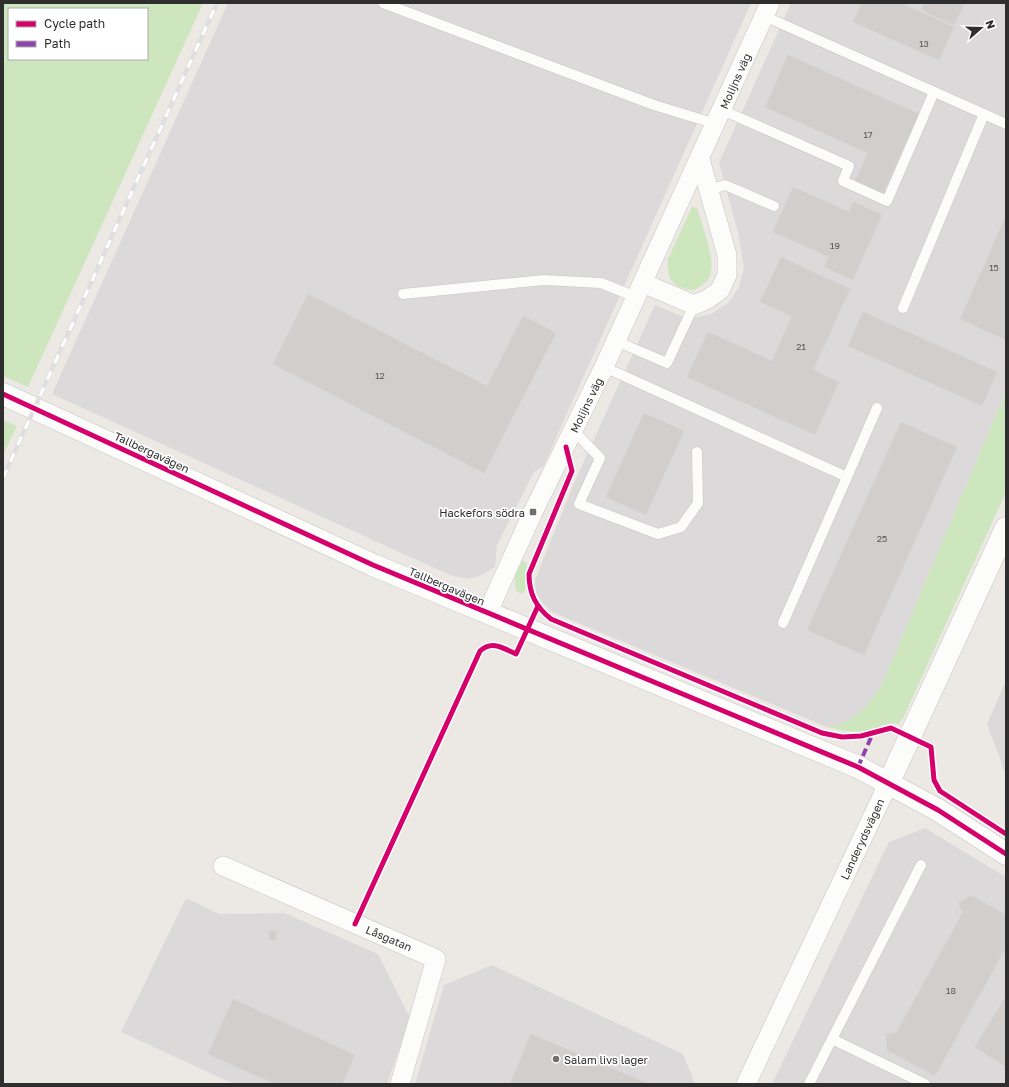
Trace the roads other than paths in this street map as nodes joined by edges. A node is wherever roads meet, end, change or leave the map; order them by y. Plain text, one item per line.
1 (383, 3) edge
2 (767, 9) edge
3 (934, 92) junction
4 (984, 114) junction
5 (719, 117) junction
6 (1006, 124) edge
7 (700, 159) junction
8 (709, 190) junction
9 (774, 206) dead end
10 (640, 290) junction
11 (403, 294) dead end
12 (694, 305) junction
13 (902, 308) dead end
14 (616, 341) junction
15 (604, 367) junction
16 (3, 394) edge
17 (876, 408) dead end
18 (574, 431) junction
19 (697, 452) dead end
20 (846, 477) junction
21 (1006, 528) edge
22 (487, 614) junction
23 (783, 623) dead end
24 (889, 782) junction
25 (1006, 854) edge
26 (921, 865) dead end
27 (223, 866) dead end
28 (832, 1039) junction
29 (400, 1084) edge
30 (746, 1084) edge
31 (809, 1084) edge
32 (925, 1084) edge

1 - 5 lane
2 - 3 lane
2 - 5 street, Molijns väg
3 - 4 lane
3 - 5 lane
4 - 6 lane
4 - 13 lane
5 - 7 street, Molijns väg
7 - 8 street
7 - 10 street, Molijns väg
8 - 9 lane
8 - 12 street
10 - 11 lane
10 - 12 street
10 - 14 street, Molijns väg
12 - 14 lane
14 - 15 street, Molijns väg
15 - 18 street, Molijns väg
15 - 20 lane
16 - 22 street, Tallbergavägen
17 - 20 lane
18 - 19 lane
18 - 22 street, Molijns väg
20 - 23 lane
21 - 24 street, Landerydsvägen
22 - 24 street, Tallbergavägen
24 - 25 street, Tallbergavägen
24 - 30 street, Landerydsvägen
26 - 28 lane
27 - 29 street, Låsgatan
28 - 31 lane
28 - 32 lane

